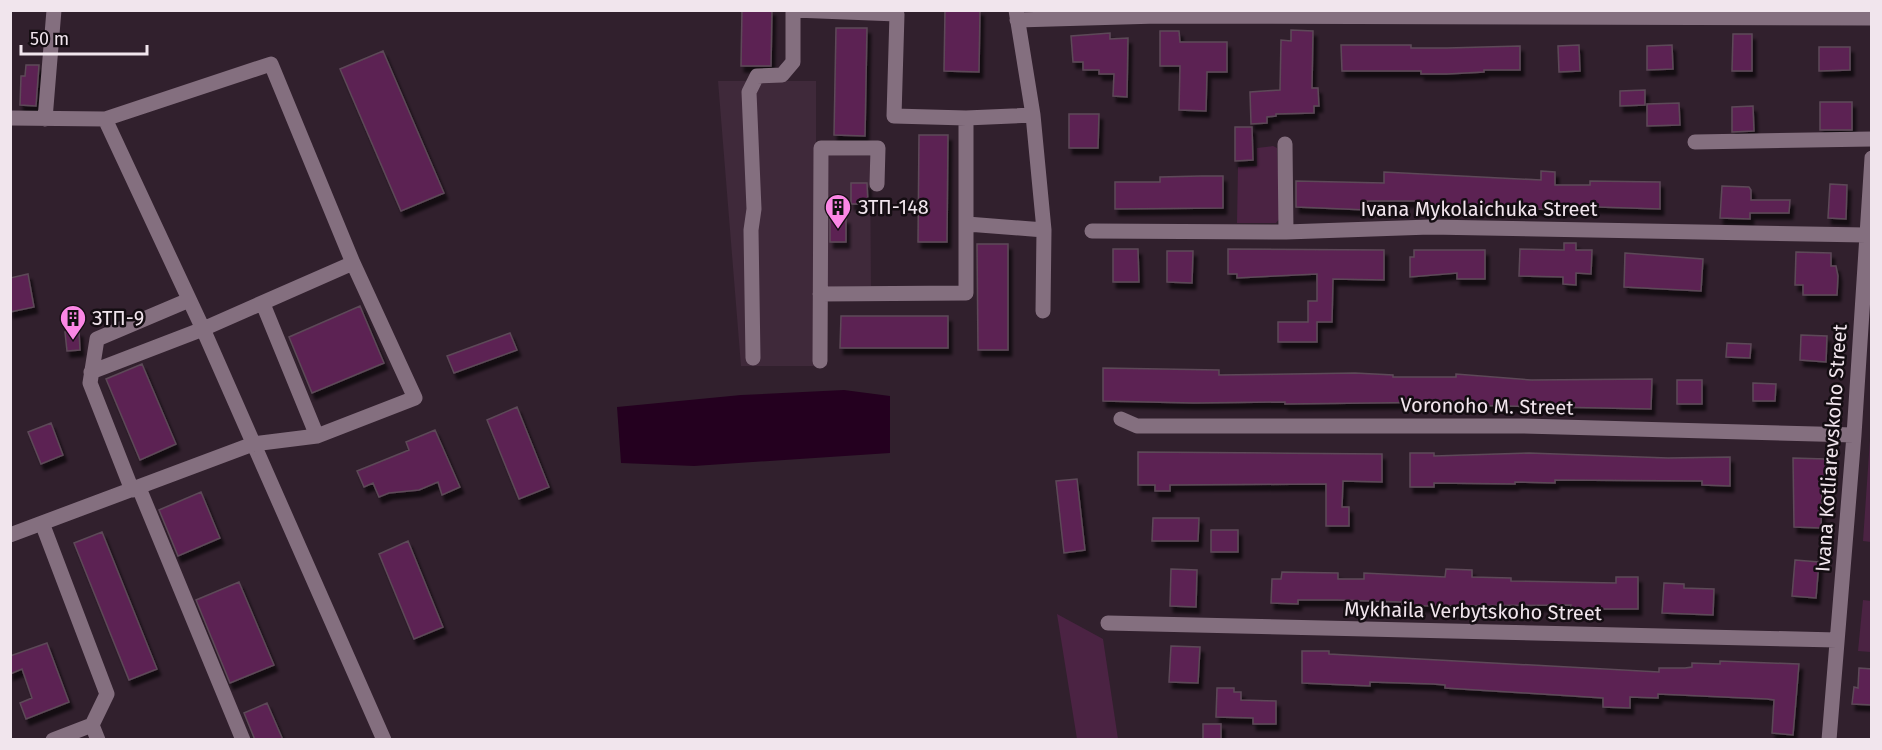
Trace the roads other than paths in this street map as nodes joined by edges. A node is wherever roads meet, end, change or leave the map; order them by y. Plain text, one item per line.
1 (54, 10) edge
2 (794, 10) edge
3 (1017, 15) edge
4 (1872, 18) edge
5 (1033, 115) junction
6 (10, 118) edge
7 (966, 118) junction
8 (45, 119) junction
9 (105, 119) junction
10 (1872, 139) edge
11 (1695, 142) dead end
12 (1285, 144) dead end
13 (1872, 158) edge
14 (877, 183) dead end
15 (967, 224) junction
16 (1044, 230) junction
17 (1092, 231) dead end
18 (1286, 232) junction
19 (1866, 235) junction
20 (353, 263) junction
21 (820, 294) junction
22 (189, 300) junction
23 (263, 304) junction
24 (1043, 311) dead end
25 (203, 329) junction
26 (753, 358) dead end
27 (820, 361) dead end
28 (92, 372) junction
29 (1121, 419) dead end
30 (1854, 435) junction
31 (316, 436) junction
32 (254, 444) junction
33 (136, 489) junction
34 (42, 523) junction
35 (10, 535) edge
36 (1108, 623) dead end
37 (1837, 640) junction
38 (95, 732) edge
39 (53, 740) edge
40 (243, 740) edge
41 (384, 740) edge
42 (1829, 740) edge

1 - 8 street
2 - 7 street
2 - 26 street
3 - 4 street
3 - 5 street
5 - 7 street
5 - 16 street
6 - 8 street
7 - 15 street
8 - 9 street
9 - 20 street
9 - 22 street
10 - 11 street
12 - 18 street
13 - 19 street, Ivana Kotliarevskoho Street
14 - 21 street
15 - 16 street
15 - 21 street
16 - 24 street
17 - 18 street, Ivana Mykolaichuka Street
18 - 19 street, Ivana Mykolaichuka Street
19 - 30 street, Ivana Kotliarevskoho Street
20 - 23 street
20 - 31 street
21 - 27 street
22 - 25 street
22 - 28 street
23 - 25 street
23 - 31 street
25 - 28 street
25 - 32 street
28 - 33 street
29 - 30 street, Voronoho M. Street
30 - 37 street, Ivana Kotliarevskoho Street
31 - 32 street
32 - 33 street
32 - 41 street
33 - 34 street
33 - 40 street
34 - 35 street
34 - 38 street
36 - 37 street, Mykhaila Verbytskoho Street
37 - 42 street, Ivana Kotliarevskoho Street
38 - 39 street

